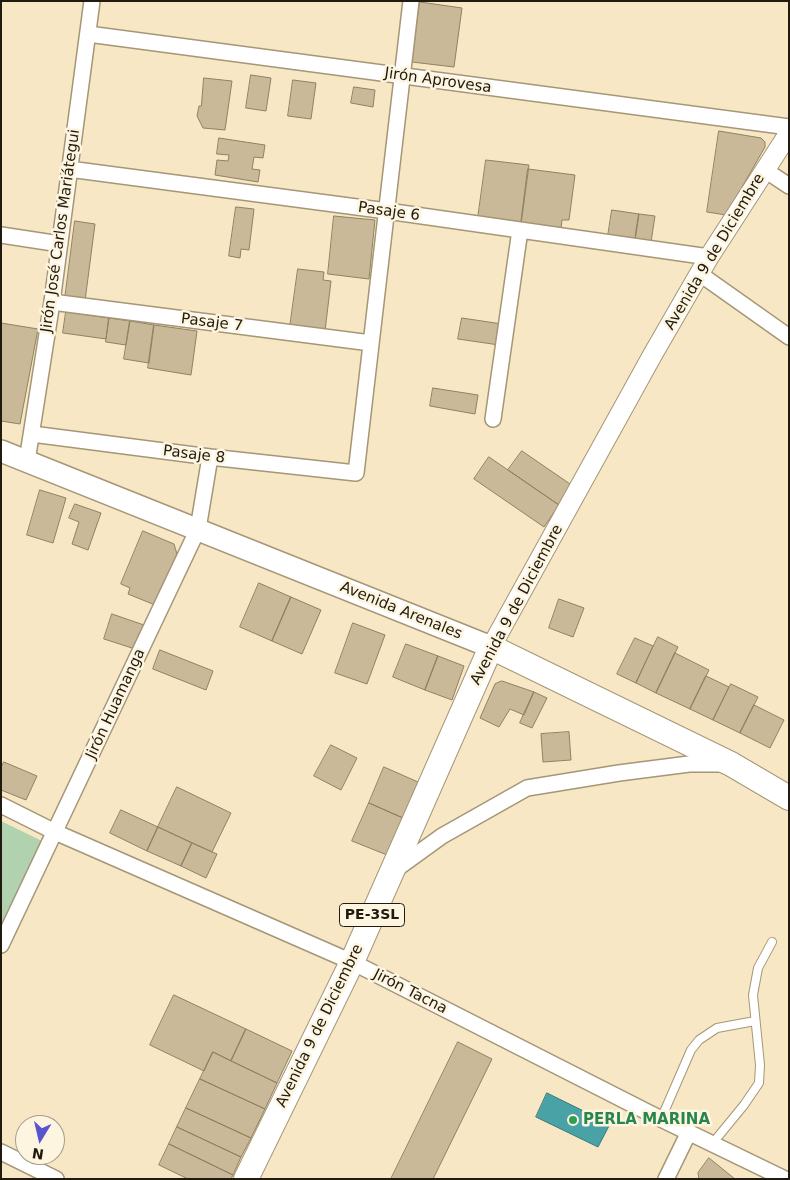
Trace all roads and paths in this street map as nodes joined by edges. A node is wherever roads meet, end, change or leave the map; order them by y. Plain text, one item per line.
1 (92, 1) edge
2 (411, 1) edge
3 (88, 34) junction
4 (402, 76) junction
5 (789, 127) edge
6 (789, 132) edge
7 (69, 169) junction
8 (765, 170) junction
9 (789, 186) edge
10 (387, 211) junction
11 (520, 230) junction
12 (1, 236) edge
13 (60, 244) junction
14 (709, 257) junction
15 (700, 274) junction
16 (52, 302) junction
17 (789, 337) edge
18 (371, 343) junction
19 (492, 419) dead end
20 (32, 434) junction
21 (1, 451) edge
22 (210, 457) junction
23 (27, 461) junction
24 (198, 529) junction
25 (491, 647) junction
26 (731, 764) junction
27 (789, 798) edge
28 (1, 805) edge
29 (55, 832) junction
30 (389, 873) junction
31 (772, 942) dead end
32 (1, 945) edge
33 (352, 962) junction
34 (755, 1021) junction
35 (661, 1120) junction
36 (689, 1132) junction
37 (712, 1144) junction
38 (1, 1152) edge
39 (56, 1179) edge
40 (246, 1179) edge
41 (666, 1179) edge
42 (785, 1179) edge

1 - 3 street, Jirón José Carlos Mariátegui
2 - 4 street
3 - 4 street, Jirón Aprovesa
3 - 7 street, Jirón José Carlos Mariátegui
4 - 5 street, Jirón Aprovesa
4 - 10 street
6 - 8 street, Avenida 9 de Diciembre
7 - 10 street, Pasaje 6
7 - 13 street, Jirón José Carlos Mariátegui
8 - 9 street
8 - 14 street, Avenida 9 de Diciembre
10 - 11 street, Pasaje 6
10 - 18 street
11 - 14 street, Pasaje 6
11 - 19 street
12 - 13 street
13 - 16 street, Jirón José Carlos Mariátegui
14 - 15 street, Avenida 9 de Diciembre
15 - 17 street
15 - 25 street, Avenida 9 de Diciembre
16 - 18 street, Pasaje 7
16 - 20 street, Jirón José Carlos Mariátegui
18 - 22 street, Pasaje 8
20 - 22 street, Pasaje 8
20 - 23 street, Jirón José Carlos Mariátegui
21 - 23 main road, Avenida Arenales
22 - 24 street, Jirón Huamanga
23 - 24 main road, Avenida Arenales
24 - 25 main road, Avenida Arenales
24 - 29 street, Jirón Huamanga
25 - 26 main road, Avenida Arenales
25 - 30 main road, Avenida 9 de Diciembre / PE-3SL
26 - 27 main road, Avenida Arenales
26 - 30 street
28 - 29 street, Jirón Tacna
29 - 32 street, Jirón Huamanga
29 - 33 street, Jirón Tacna
30 - 33 main road, Avenida 9 de Diciembre / PE-3SL
31 - 34 lane
33 - 35 street, Jirón Tacna
33 - 40 main road, Avenida 9 de Diciembre / PE-3SL
34 - 35 lane
34 - 37 lane
35 - 36 street, Jirón Tacna
36 - 37 street, Jirón Tacna
36 - 41 street
37 - 42 street, Jirón Tacna
38 - 39 street

